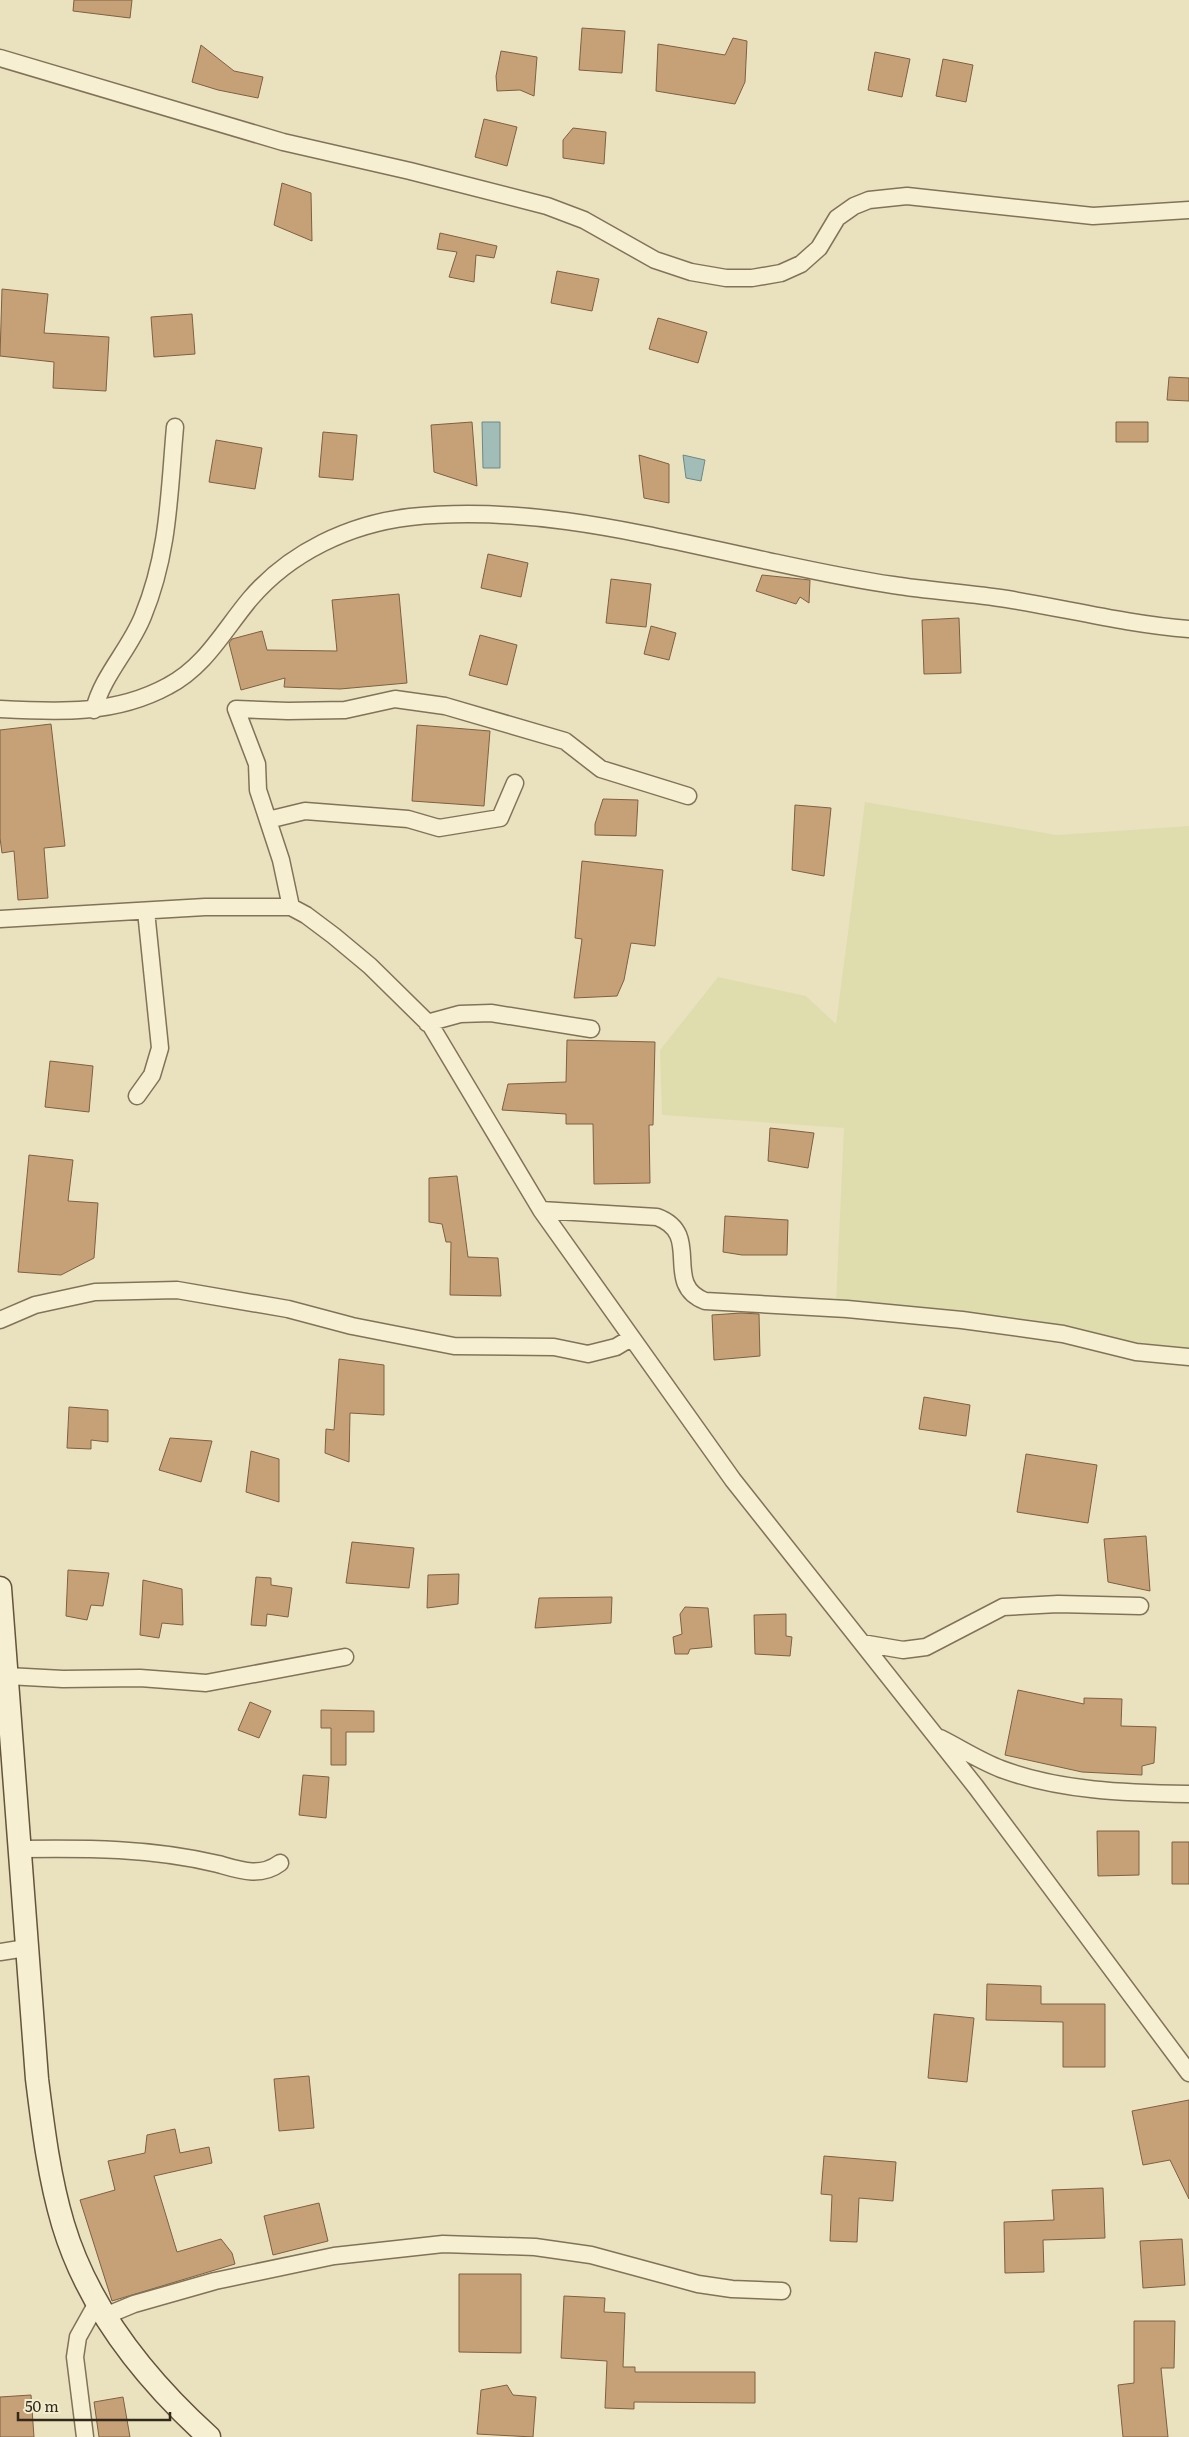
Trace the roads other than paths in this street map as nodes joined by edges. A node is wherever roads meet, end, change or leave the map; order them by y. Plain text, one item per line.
1 (0, 58) edge
2 (1189, 210) edge
3 (175, 426) dead end
4 (1189, 629) edge
5 (0, 710) edge
6 (94, 710) junction
7 (515, 783) dead end
8 (688, 796) dead end
9 (268, 820) junction
10 (291, 907) junction
11 (146, 911) junction
12 (0, 919) edge
13 (428, 1023) junction
14 (591, 1029) dead end
15 (137, 1096) dead end
16 (541, 1210) junction
17 (0, 1320) edge
18 (632, 1338) junction
19 (1189, 1357) edge
20 (0, 1588) edge
21 (1140, 1606) dead end
22 (862, 1644) junction
23 (345, 1657) dead end
24 (7, 1676) junction
25 (935, 1736) junction
26 (1189, 1794) edge
27 (19, 1850) junction
28 (280, 1863) dead end
29 (26, 1948) junction
30 (0, 1952) edge
31 (1189, 2073) edge
32 (782, 2291) dead end
33 (101, 2310) junction
34 (85, 2437) edge
35 (209, 2437) edge

1 - 2 street
3 - 6 street
4 - 6 street
5 - 6 street
7 - 9 street
8 - 9 street
9 - 10 street
10 - 11 street
10 - 13 street
11 - 12 street
11 - 15 street
13 - 14 street
13 - 16 street
16 - 18 street
16 - 19 street
17 - 18 street
18 - 22 street
20 - 24 street
21 - 22 street
22 - 25 street
23 - 24 street
24 - 27 street
25 - 26 street
25 - 31 street
27 - 28 street
27 - 29 street
29 - 30 street
29 - 33 street
32 - 33 street
33 - 34 street
33 - 35 street

